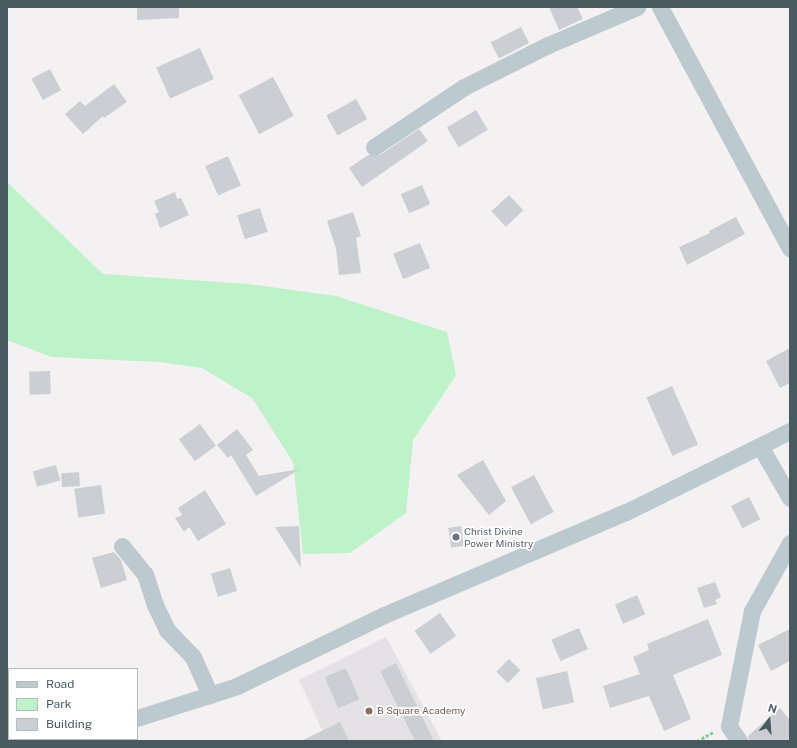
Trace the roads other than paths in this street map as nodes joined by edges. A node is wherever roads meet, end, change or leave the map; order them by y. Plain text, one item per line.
1 (637, 7) edge
2 (660, 7) edge
3 (374, 146) dead end
4 (790, 248) edge
5 (790, 431) edge
6 (760, 446) junction
7 (790, 498) edge
8 (790, 544) edge
9 (122, 546) dead end
10 (210, 695) junction
11 (138, 718) edge
12 (739, 741) edge

1 - 3 street
2 - 4 street
5 - 6 street
6 - 7 street
6 - 10 street
8 - 12 street
9 - 10 street
10 - 11 street

